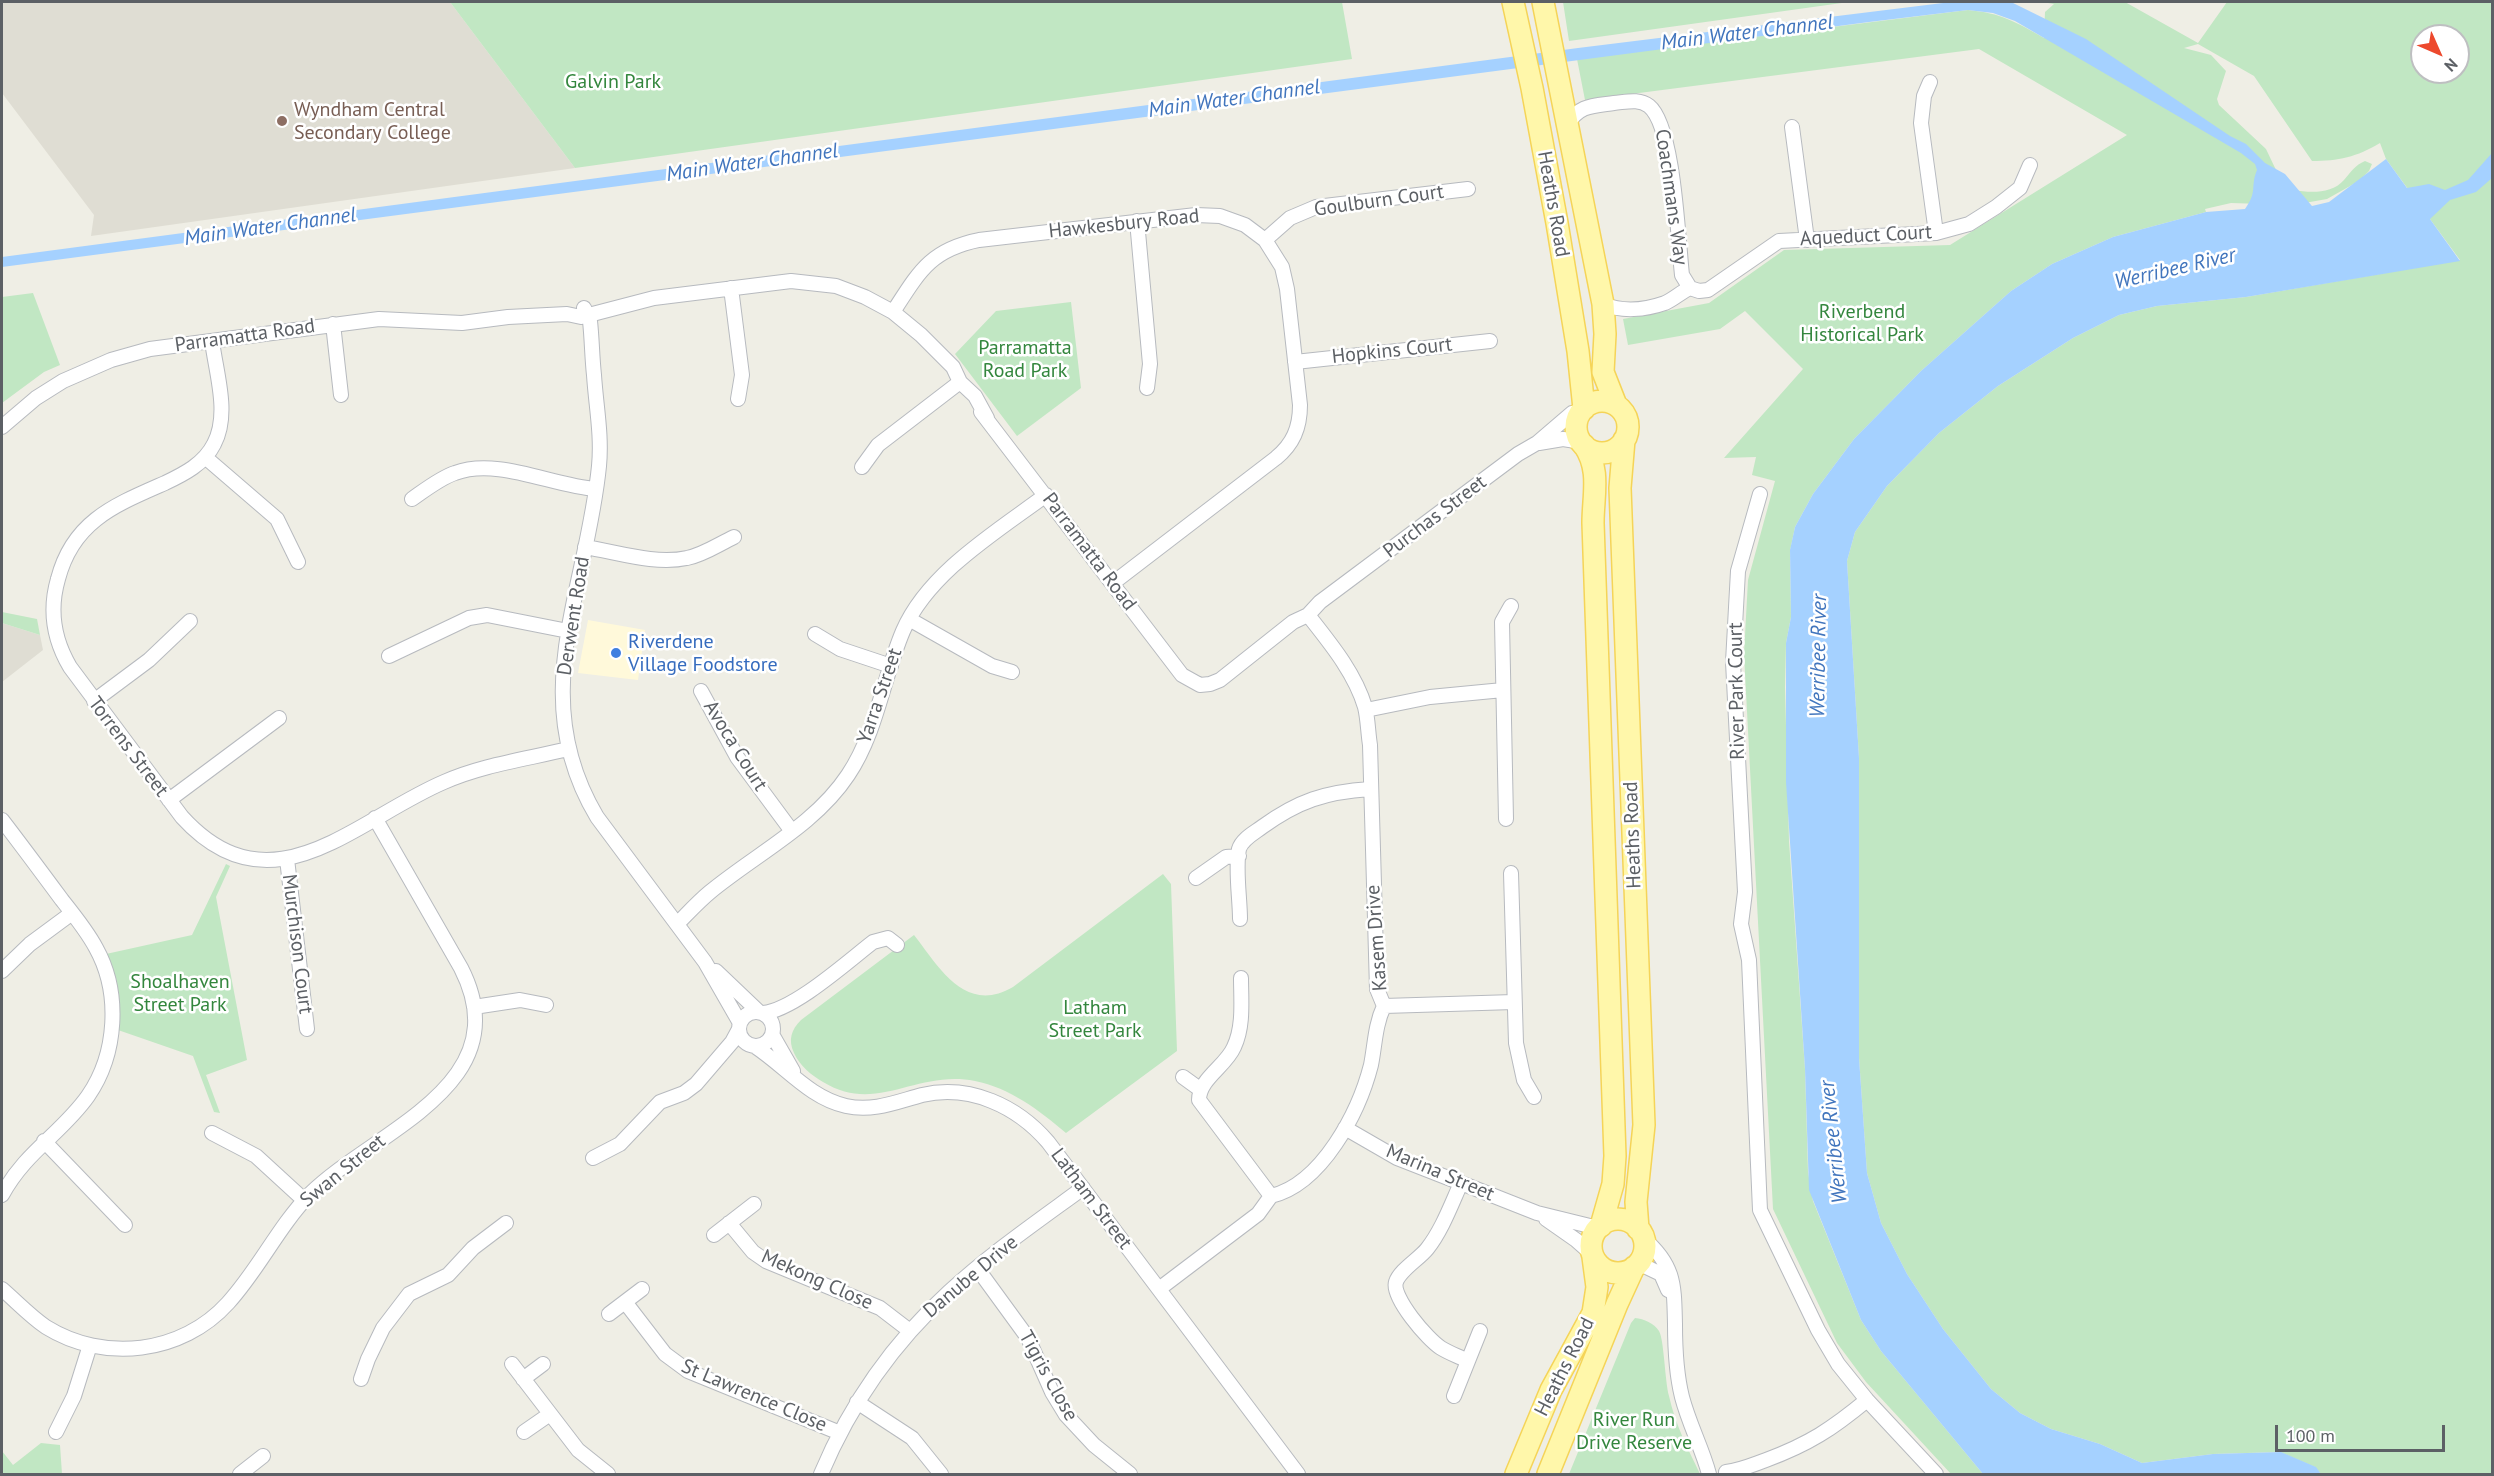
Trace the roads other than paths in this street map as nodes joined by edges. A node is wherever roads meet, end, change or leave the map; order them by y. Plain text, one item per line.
1 (1513, 2) edge
2 (1543, 2) edge
3 (1930, 82) dead end
4 (1567, 125) junction
5 (1792, 127) dead end
6 (2031, 165) dead end
7 (1468, 189) dead end
8 (1137, 221) junction
9 (1936, 233) junction
10 (1264, 240) junction
11 (1808, 240) junction
12 (731, 288) junction
13 (1690, 288) junction
14 (1603, 304) junction
15 (893, 312) junction
16 (584, 313) junction
17 (333, 324) junction
18 (1490, 340) dead end
19 (212, 341) junction
20 (1295, 362) junction
21 (957, 385) junction
22 (1146, 387) dead end
23 (342, 395) dead end
24 (738, 399) dead end
25 (1616, 405) junction
26 (1583, 410) junction
27 (2, 427) edge
28 (1624, 440) junction
29 (1537, 443) junction
30 (1583, 444) junction
31 (205, 457) junction
32 (862, 467) dead end
33 (596, 489) junction
34 (1760, 494) dead end
35 (1046, 495) junction
36 (411, 499) dead end
37 (734, 537) dead end
38 (585, 547) junction
39 (298, 562) dead end
40 (1113, 583) junction
41 (1511, 606) dead end
42 (1311, 618) junction
43 (909, 619) junction
44 (190, 621) dead end
45 (568, 631) junction
46 (815, 634) dead end
47 (389, 656) dead end
48 (891, 666) junction
49 (1012, 672) dead end
50 (1194, 683) joint
51 (1503, 690) junction
52 (701, 691) dead end
53 (94, 701) junction
54 (1366, 710) junction
55 (279, 718) dead end
56 (568, 749) junction
57 (1370, 789) junction
58 (169, 800) junction
59 (375, 818) junction
60 (1506, 819) dead end
61 (2, 820) edge
62 (791, 830) junction
63 (1239, 856) junction
64 (287, 859) junction
65 (1511, 873) dead end
66 (1196, 878) dead end
67 (72, 913) junction
68 (674, 919) junction
69 (1240, 919) dead end
70 (897, 945) dead end
71 (705, 962) junction
72 (2, 971) edge
73 (1241, 978) dead end
74 (796, 1000) junction
75 (1514, 1002) junction
76 (546, 1005) dead end
77 (1384, 1006) junction
78 (474, 1007) junction
79 (760, 1012) junction
80 (739, 1026) junction
81 (307, 1029) dead end
82 (773, 1033) junction
83 (753, 1046) junction
84 (723, 1052) junction
85 (1183, 1077) dead end
86 (799, 1081) junction
87 (1201, 1090) junction
88 (1534, 1097) dead end
89 (1346, 1128) junction
90 (212, 1133) dead end
91 (44, 1141) junction
92 (593, 1158) dead end
93 (1461, 1183) junction
94 (1083, 1188) junction
95 (2, 1195) edge
96 (1271, 1196) junction
97 (304, 1200) junction
98 (754, 1204) dead end
99 (1537, 1213) junction
100 (506, 1223) dead end
101 (729, 1223) junction
102 (125, 1225) dead end
103 (1599, 1227) junction
104 (1641, 1233) junction
105 (714, 1235) dead end
106 (1593, 1256) junction
107 (1636, 1265) junction
108 (977, 1268) junction
109 (2, 1289) edge
110 (642, 1289) dead end
111 (1159, 1289) junction
112 (625, 1302) junction
113 (609, 1314) dead end
114 (1674, 1319) junction
115 (910, 1331) junction
116 (1480, 1331) dead end
117 (90, 1345) junction
118 (1466, 1360) junction
119 (512, 1364) dead end
120 (543, 1364) dead end
121 (361, 1379) dead end
122 (523, 1379) junction
123 (1454, 1396) dead end
124 (1867, 1400) junction
125 (857, 1402) junction
126 (549, 1414) junction
127 (56, 1432) dead end
128 (524, 1432) dead end
129 (840, 1432) junction
130 (263, 1456) dead end
131 (1747, 1471) edge
132 (1720, 1473) edge
133 (240, 1474) edge
134 (608, 1474) edge
135 (821, 1474) edge
136 (941, 1474) edge
137 (1130, 1474) edge
138 (1298, 1474) edge
139 (1516, 1474) edge
140 (1548, 1474) edge
141 (1936, 1474) edge

1 - 26 main road, Heaths Road
2 - 4 main road, Heaths Road
3 - 9 street
4 - 13 street, Coachmans Way
4 - 14 main road, Heaths Road
5 - 11 street
6 - 9 street, Aqueduct Court
7 - 10 street, Goulburn Court
8 - 10 street, Hawkesbury Road
8 - 15 street, Hawkesbury Road
8 - 22 street
9 - 11 street, Aqueduct Court
10 - 20 street, Hawkesbury Road
11 - 13 street, Aqueduct Court
12 - 15 street, Parramatta Road
12 - 16 street, Parramatta Road
12 - 24 street
13 - 14 street, Coachmans Way
14 - 25 main road, Heaths Road
15 - 21 street, Parramatta Road
16 - 17 street, Parramatta Road
16 - 33 street, Derwent Road
17 - 19 street, Parramatta Road
17 - 23 street
18 - 20 street, Hopkins Court
19 - 27 street, Parramatta Road
19 - 31 street, Torrens Street
20 - 40 street, Hawkesbury Road
21 - 32 street
21 - 35 street, Parramatta Road
25 - 26 main road
25 - 28 main road
26 - 29 street, Purchas Street
26 - 30 main road
28 - 30 main road
28 - 104 main road, Heaths Road
29 - 30 street, Purchas Street
29 - 42 street, Purchas Street
30 - 103 main road, Heaths Road
31 - 39 street
31 - 53 street, Torrens Street
33 - 36 street
33 - 38 street, Derwent Road
34 - 124 street, River Park Court
35 - 40 street, Parramatta Road
35 - 43 street, Yarra Street
37 - 38 street
38 - 45 street, Derwent Road
40 - 50 street, Parramatta Road
41 - 51 street
42 - 50 street, Purchas Street
42 - 54 street, Kasem Drive
43 - 48 street, Yarra Street
43 - 49 street
44 - 53 street
45 - 47 street
45 - 56 street, Derwent Road
46 - 48 street
48 - 62 street, Yarra Street
51 - 54 street
51 - 60 street
52 - 62 street, Avoca Court
53 - 58 street, Torrens Street
54 - 57 street, Kasem Drive
55 - 58 street
56 - 59 street, Torrens Street
56 - 68 street, Derwent Road
57 - 63 street
57 - 77 street, Kasem Drive
58 - 64 street, Torrens Street
59 - 64 street, Torrens Street
59 - 78 street, Swan Street
61 - 67 street
62 - 68 street, Yarra Street
63 - 66 street
63 - 69 street
64 - 81 street, Murchison Court
65 - 75 street
67 - 72 street
67 - 91 street
68 - 71 street, Derwent Road
70 - 74 street
71 - 79 street, Derwent Road
71 - 80 street, Derwent Road
73 - 87 street
74 - 79 street
74 - 82 street
75 - 77 street
75 - 88 street
76 - 78 street
77 - 89 street, Kasem Drive
78 - 97 street, Swan Street
79 - 80 street
79 - 82 street
80 - 83 street
80 - 84 street
82 - 83 street
82 - 86 street, Latham Street
83 - 84 street
83 - 86 street, Latham Street
84 - 92 street
85 - 87 street
86 - 94 street, Latham Street
87 - 96 street
89 - 93 street, Marina Street
89 - 96 street, Kasem Drive
90 - 97 street
91 - 95 street
91 - 102 street
93 - 99 street, Marina Street
93 - 118 street
94 - 108 street, Danube Drive
94 - 111 street, Latham Street
96 - 111 street, Kasem Drive
97 - 117 street, Swan Street
98 - 101 street
99 - 103 street, Marina Street
99 - 106 street, Marina Street
100 - 121 street
101 - 105 street
101 - 115 street, Mekong Close
103 - 104 main road
103 - 106 main road
104 - 107 main road
104 - 114 street
106 - 107 main road
106 - 139 main road, Heaths Road
107 - 114 street
107 - 140 main road, Heaths Road
108 - 115 street, Danube Drive
108 - 137 street, Tigris Close
109 - 117 street, Swan Street
110 - 112 street
111 - 138 street, Latham Street
112 - 113 street
112 - 129 street, St Lawrence Close
114 - 132 street
115 - 125 street, Danube Drive
116 - 118 street
117 - 127 street
118 - 123 street
119 - 122 street
120 - 122 street
122 - 126 street
124 - 131 street
124 - 141 street
125 - 129 street, Danube Drive
125 - 136 street
126 - 128 street
126 - 134 street
129 - 135 street, Danube Drive
130 - 133 street
131 - 132 street

